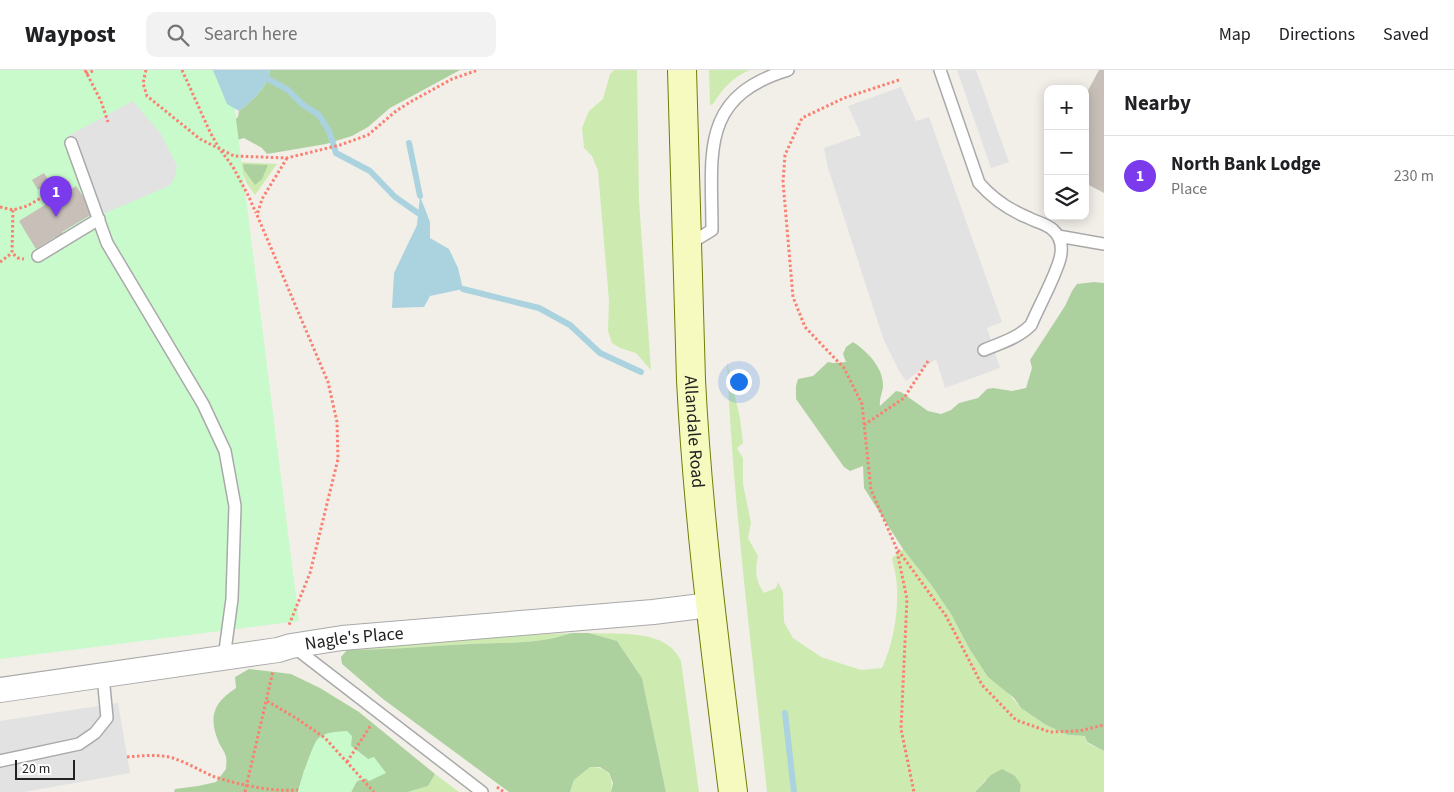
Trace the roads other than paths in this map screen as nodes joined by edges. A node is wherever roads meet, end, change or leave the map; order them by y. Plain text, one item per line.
1 (682, 70) edge
2 (788, 70) edge
3 (940, 70) edge
4 (72, 143) dead end
5 (99, 219) junction
6 (1058, 236) junction
7 (1104, 244) edge
8 (688, 245) junction
9 (38, 256) road end
10 (984, 350) dead end
11 (710, 605) junction
12 (285, 648) junction
13 (224, 658) junction
14 (103, 676) junction
15 (0, 690) edge
16 (0, 761) edge
17 (482, 792) edge
18 (733, 792) edge

1 - 8 main road, Allandale Road
2 - 8 lane
3 - 6 lane
4 - 5 lane
5 - 9 lane
5 - 13 lane
6 - 7 lane
6 - 10 lane
8 - 11 main road, Allandale Road
11 - 12 street, Nagle's Place
11 - 18 main road, Allandale Road
12 - 13 street, Nagle's Place
12 - 17 lane
13 - 14 street, Nagle's Place
14 - 15 street, Nagle's Place
14 - 16 lane

